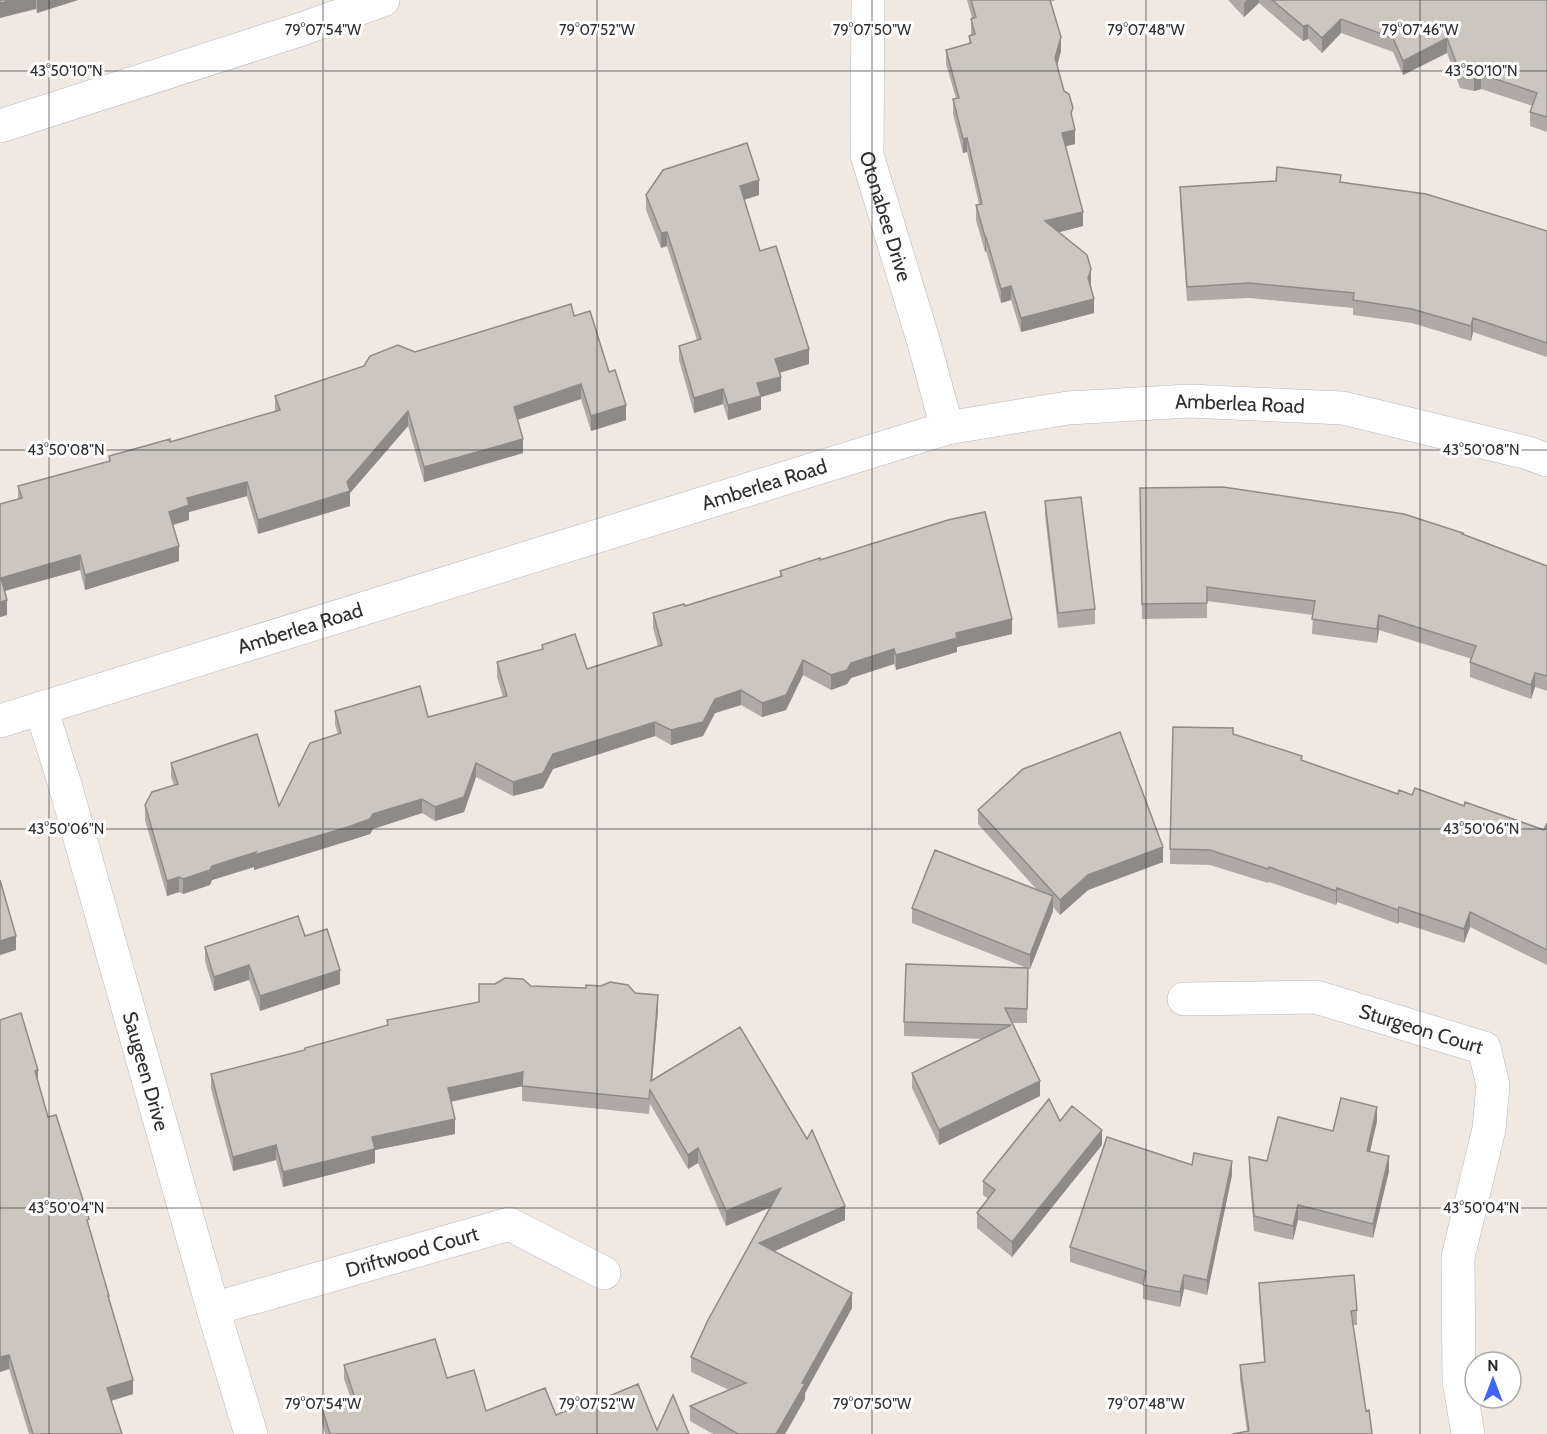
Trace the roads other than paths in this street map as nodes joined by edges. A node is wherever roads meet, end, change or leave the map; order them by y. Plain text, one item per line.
1 (381, 0) edge
2 (868, 0) edge
3 (0, 126) edge
4 (947, 428) junction
5 (1547, 460) edge
6 (41, 708) junction
7 (0, 721) edge
8 (1184, 999) dead end
9 (604, 1273) dead end
10 (213, 1309) junction
11 (251, 1434) edge
12 (1468, 1434) edge

1 - 3 street
2 - 4 street, Otonabee Drive
4 - 5 street, Amberlea Road
4 - 6 street, Amberlea Road
6 - 7 street, Amberlea Road
6 - 10 street, Saugeen Drive
8 - 12 street, Sturgeon Court
9 - 10 street, Driftwood Court
10 - 11 street, Saugeen Drive

